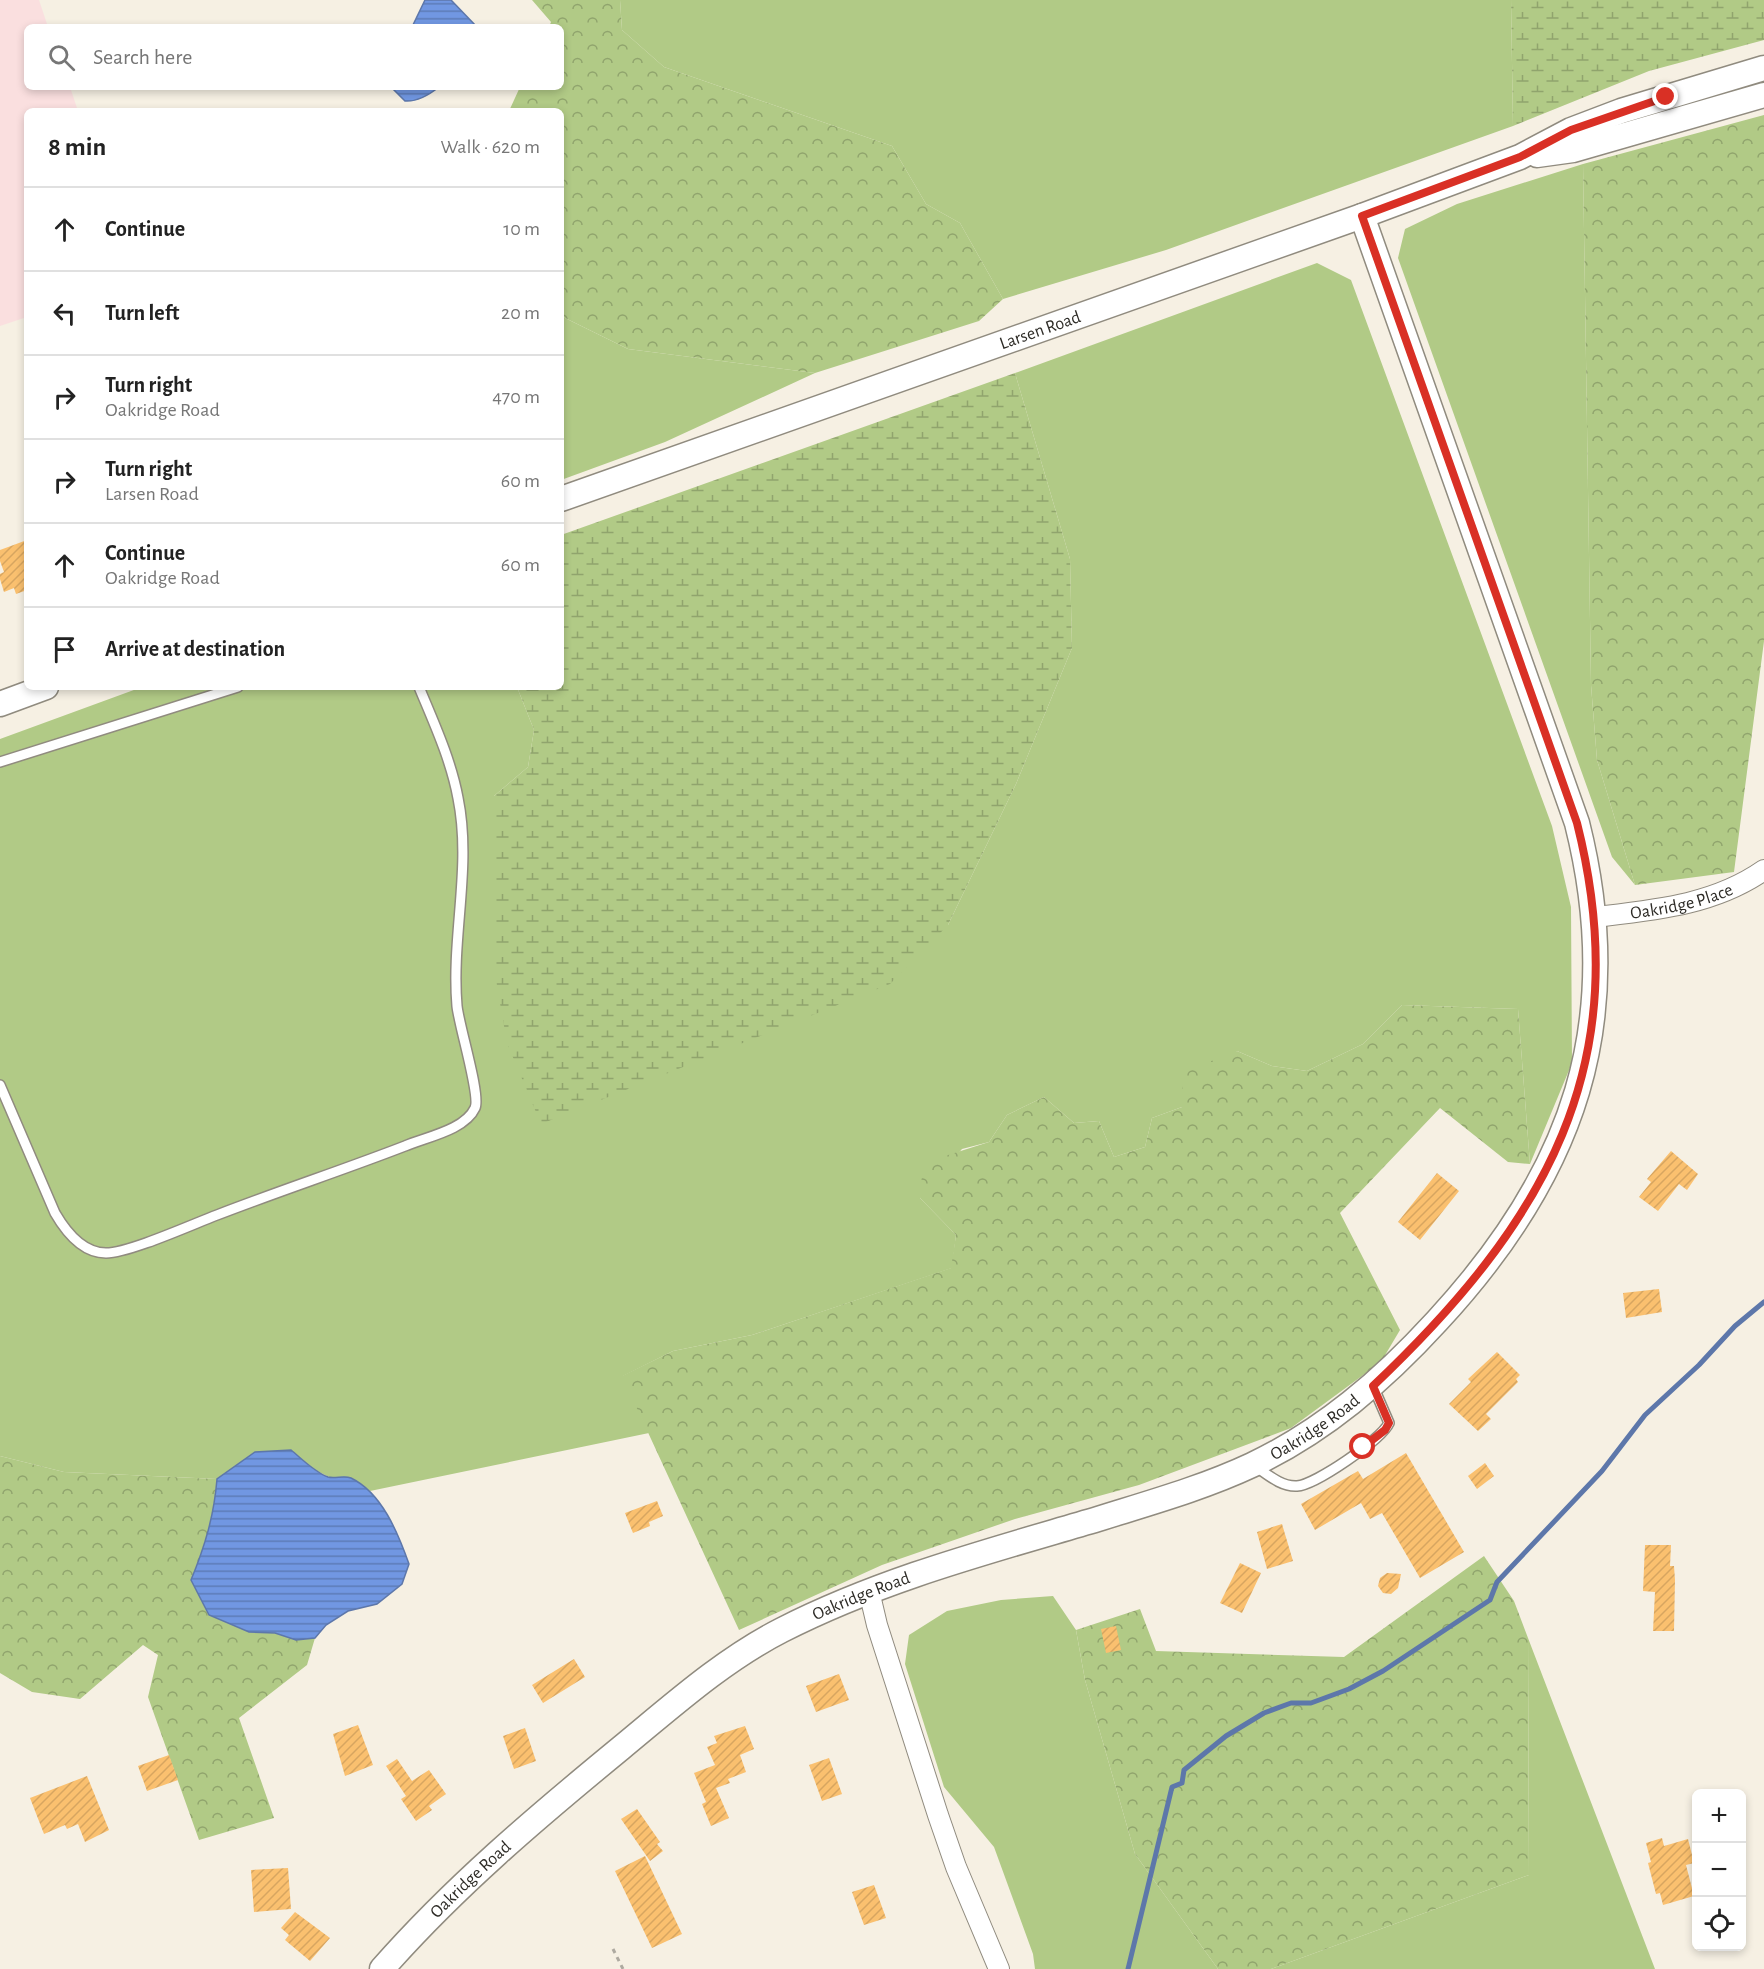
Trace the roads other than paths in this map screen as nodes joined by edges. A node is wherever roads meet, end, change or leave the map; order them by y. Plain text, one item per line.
1 (1764, 68) edge
2 (1764, 95) edge
3 (1520, 157) junction
4 (1362, 216) junction
5 (564, 498) edge
6 (38, 690) edge
7 (228, 690) edge
8 (420, 690) edge
9 (0, 704) edge
10 (0, 762) edge
11 (1764, 870) edge
12 (1595, 917) junction
13 (0, 1085) edge
14 (1373, 1386) junction
15 (1253, 1465) junction
16 (869, 1591) junction
17 (381, 1969) edge
18 (999, 1969) edge

1 - 3 street
2 - 3 street
3 - 4 street, Larsen Road
4 - 5 street, Larsen Road
4 - 12 street, Oakridge Road
6 - 9 street
7 - 10 lane
8 - 13 lane
11 - 12 street, Oakridge Place
12 - 14 street, Oakridge Road
14 - 15 street, Oakridge Road
14 - 15 lane
15 - 16 street, Oakridge Road
16 - 17 street, Oakridge Road
16 - 18 street

